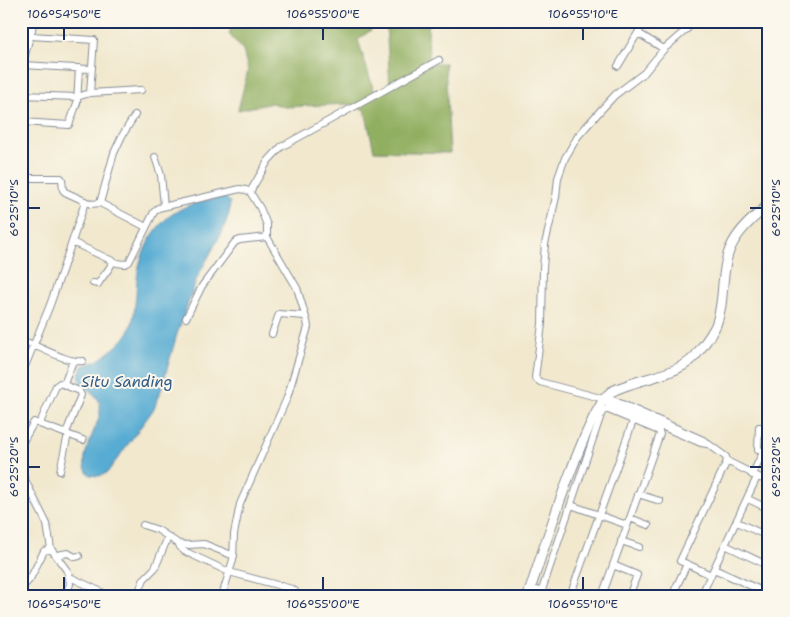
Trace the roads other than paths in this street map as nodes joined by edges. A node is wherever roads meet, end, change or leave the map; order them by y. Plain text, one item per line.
1 (34, 21) edge
2 (645, 21) edge
3 (693, 21) edge
4 (21, 25) edge
5 (31, 33) junction
6 (638, 33) junction
7 (664, 49) junction
8 (439, 60) dead end
9 (23, 62) edge
10 (618, 66) dead end
11 (79, 68) junction
12 (92, 69) junction
13 (141, 90) dead end
14 (90, 93) junction
15 (21, 95) edge
16 (77, 98) junction
17 (135, 115) dead end
18 (21, 122) edge
19 (155, 157) dead end
20 (21, 178) edge
21 (250, 192) junction
22 (85, 202) junction
23 (100, 203) junction
24 (769, 205) edge
25 (164, 206) junction
26 (146, 227) junction
27 (268, 237) junction
28 (72, 242) junction
29 (113, 261) junction
30 (93, 282) dead end
31 (305, 316) junction
32 (186, 318) dead end
33 (272, 334) dead end
34 (21, 340) edge
35 (35, 345) junction
36 (73, 361) junction
37 (82, 361) dead end
38 (21, 376) edge
39 (64, 384) junction
40 (604, 399) junction
41 (633, 421) junction
42 (40, 423) junction
43 (769, 428) edge
44 (67, 434) junction
45 (83, 440) dead end
46 (21, 445) edge
47 (766, 451) edge
48 (727, 461) junction
49 (60, 471) dead end
50 (21, 472) edge
51 (754, 476) junction
52 (769, 482) edge
53 (638, 494) junction
54 (748, 499) junction
55 (660, 501) dead end
56 (571, 505) junction
57 (769, 509) edge
58 (599, 516) junction
59 (630, 518) junction
60 (737, 522) junction
61 (143, 525) dead end
62 (627, 525) junction
63 (648, 525) dead end
64 (168, 537) junction
65 (769, 537) edge
66 (621, 541) junction
67 (179, 544) junction
68 (725, 546) junction
69 (638, 547) dead end
70 (51, 549) junction
71 (57, 555) junction
72 (79, 556) dead end
73 (234, 556) junction
74 (687, 564) junction
75 (613, 565) junction
76 (769, 566) edge
77 (229, 572) junction
78 (712, 572) junction
79 (70, 577) junction
80 (21, 589) edge
81 (530, 592) edge
82 (541, 593) edge
83 (702, 594) edge
84 (769, 594) edge
85 (65, 596) edge
86 (110, 596) edge
87 (137, 596) edge
88 (222, 596) edge
89 (296, 596) edge
90 (556, 596) edge
91 (570, 596) edge
92 (602, 596) edge
93 (629, 596) edge
94 (672, 596) edge
95 (711, 596) edge

1 - 5 street
2 - 6 street
3 - 7 street
4 - 5 street
5 - 9 street
5 - 12 street
6 - 7 street
6 - 10 street
7 - 40 street
8 - 21 street
9 - 11 street
11 - 12 street
11 - 16 street
12 - 14 street
13 - 14 street
14 - 16 street
15 - 16 street
16 - 18 street
17 - 23 street
19 - 25 street
20 - 22 street
21 - 25 street
21 - 27 street
22 - 23 street
22 - 28 street
23 - 26 street
24 - 40 street
25 - 26 street
26 - 29 street
27 - 31 street
27 - 32 street
28 - 29 street
28 - 35 street
29 - 30 street
31 - 33 street
31 - 73 street
34 - 35 street
35 - 36 street
35 - 38 street
36 - 37 street
36 - 39 street
39 - 42 street
39 - 44 street
40 - 48 street
40 - 81 street
41 - 53 street
41 - 56 street
41 - 58 street
42 - 44 street
42 - 46 street
43 - 47 street
44 - 45 street
44 - 49 street
47 - 51 street
48 - 51 street
48 - 74 street
50 - 70 street
51 - 52 street
51 - 54 street
53 - 55 street
53 - 59 street
54 - 57 street
54 - 60 street
56 - 58 street
56 - 82 street
58 - 62 street
58 - 91 street
59 - 62 street
59 - 63 street
60 - 65 street
60 - 68 street
61 - 64 street
62 - 66 street
64 - 67 street
64 - 87 street
66 - 69 street
66 - 75 street
67 - 73 street
67 - 77 street
68 - 76 street
68 - 78 street
70 - 71 street
70 - 80 street
71 - 72 street
71 - 79 street
73 - 77 street
74 - 78 street
74 - 94 street
75 - 92 street
75 - 93 street
77 - 88 street
77 - 89 street
78 - 83 street
78 - 84 street
79 - 85 street
79 - 86 street
81 - 82 street
82 - 90 street
83 - 95 street

